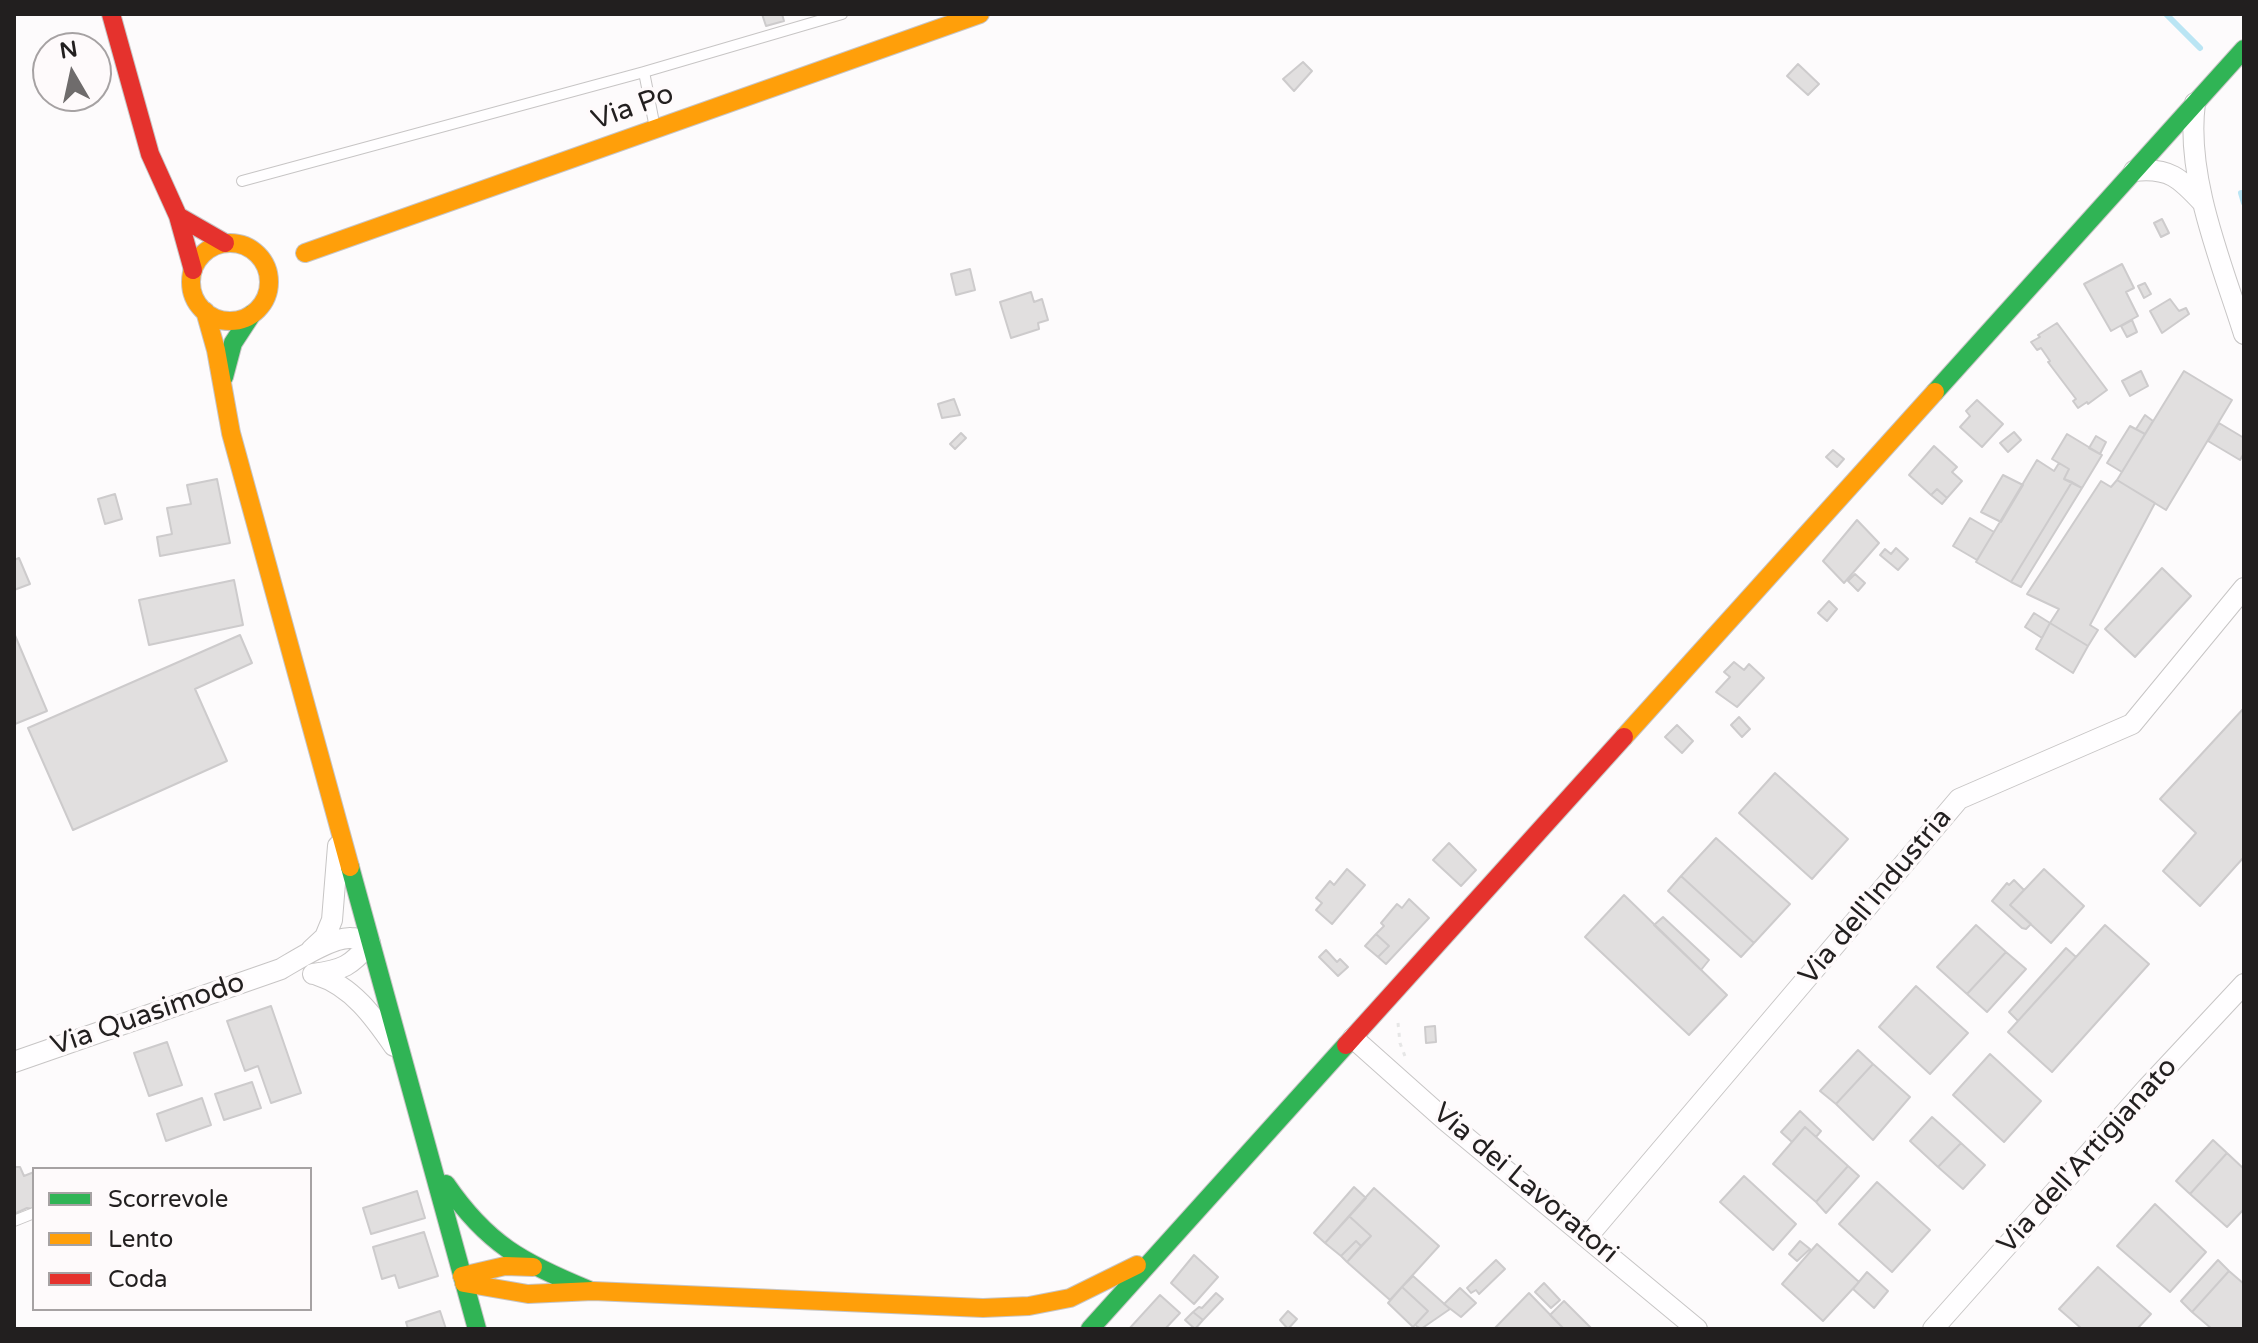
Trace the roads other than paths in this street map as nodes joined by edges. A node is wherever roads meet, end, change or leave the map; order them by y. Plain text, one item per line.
1 (111, 14) edge
2 (842, 14) edge
3 (980, 14) edge
4 (2244, 49) edge
5 (644, 72) junction
6 (2195, 103) junction
7 (655, 130) junction
8 (2134, 171) junction
9 (242, 181) dead end
10 (2203, 203) junction
11 (178, 216) junction
12 (225, 243) junction
13 (246, 247) junction
14 (294, 263) junction
15 (193, 270) junction
16 (268, 290) junction
17 (205, 311) junction
18 (252, 314) junction
19 (2244, 334) edge
20 (223, 393) junction
21 (2244, 588) edge
22 (338, 826) junction
23 (370, 943) junction
24 (307, 953) junction
25 (281, 969) junction
26 (313, 974) junction
27 (2244, 984) edge
28 (1353, 1038) junction
29 (402, 1057) junction
30 (14, 1062) edge
31 (431, 1161) junction
32 (1588, 1236) junction
33 (1154, 1256) junction
34 (533, 1267) junction
35 (463, 1280) junction
36 (593, 1291) junction
37 (917, 1305) junction
38 (964, 1324) dead end
39 (477, 1329) edge
40 (1090, 1329) edge
41 (1697, 1329) edge
42 (1933, 1329) edge

1 - 11 main road
2 - 5 lane
3 - 7 main road, Via Po
4 - 6 main road
5 - 7 lane
5 - 9 lane
6 - 8 main road
6 - 10 street
7 - 14 main road, Via Po
8 - 10 street
8 - 28 main road
10 - 19 street
11 - 12 main road
11 - 15 main road
12 - 13 main road
12 - 15 main road
13 - 14 main road, Via Po
13 - 16 main road
14 - 16 main road
15 - 17 main road
16 - 18 main road
17 - 18 main road
17 - 20 main road
18 - 20 main road
20 - 22 main road
21 - 32 street, Via dell'Industria
22 - 23 main road
22 - 24 street, Via Quasimodo
23 - 24 street, Via Quasimodo
23 - 26 street, Via Quasimodo
23 - 29 main road
24 - 25 street, Via Quasimodo
25 - 26 street, Via Quasimodo
25 - 30 street, Via Quasimodo
26 - 29 street, Via Quasimodo
27 - 42 street, Via dell'Artigianato
28 - 32 street, Via dei Lavoratori
28 - 33 main road
29 - 31 main road
31 - 34 main road
31 - 35 main road
32 - 41 street, Via dei Lavoratori
33 - 37 main road
33 - 40 main road
34 - 35 main road
34 - 36 main road
35 - 36 main road
35 - 39 main road
36 - 37 main road
37 - 38 main road

